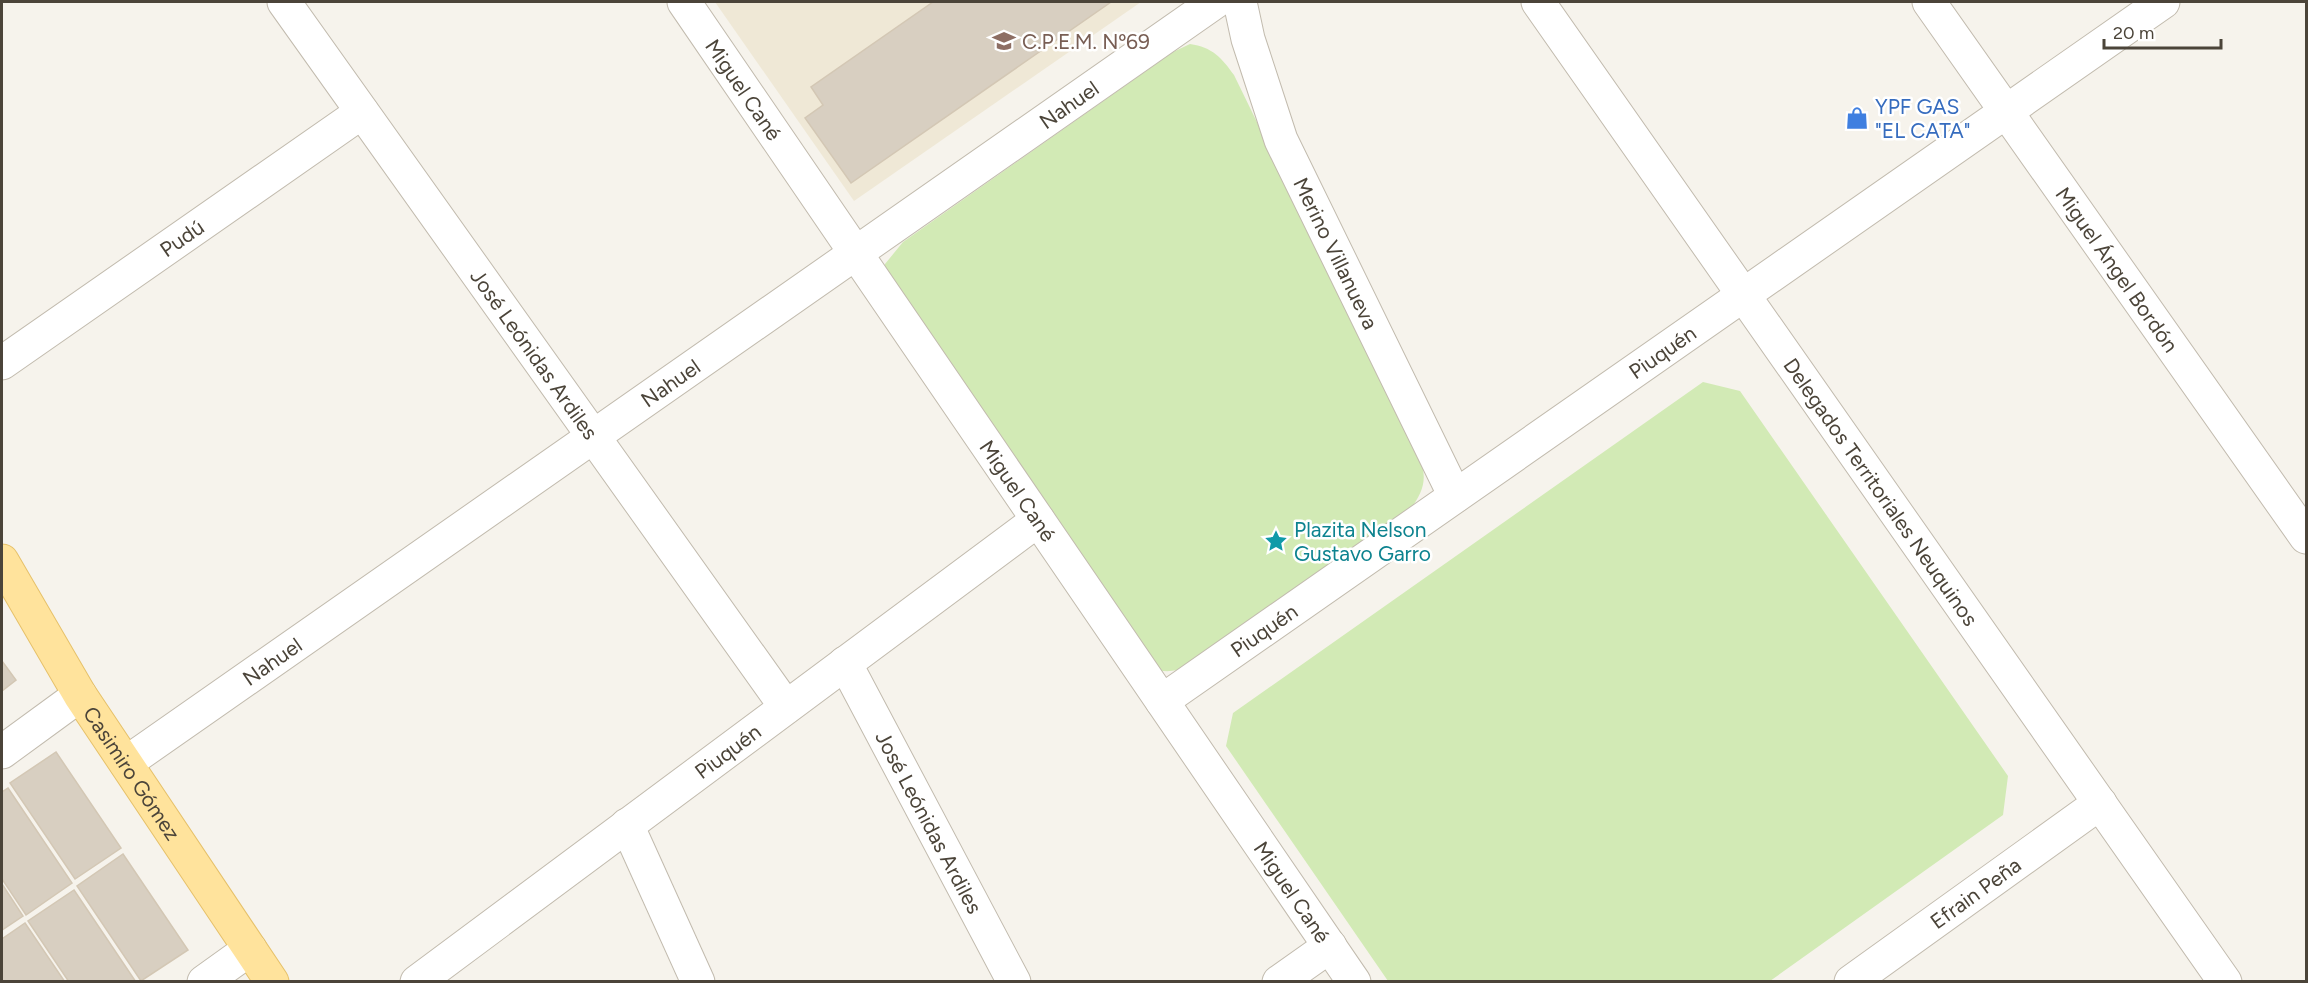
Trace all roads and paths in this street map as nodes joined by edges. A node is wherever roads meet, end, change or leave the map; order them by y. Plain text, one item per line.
1 (284, 2) edge
2 (684, 2) edge
3 (1215, 2) edge
4 (1240, 2) edge
5 (1538, 2) edge
6 (1929, 2) edge
7 (2163, 2) edge
8 (362, 111) junction
9 (2007, 111) junction
10 (856, 253) junction
11 (1743, 295) junction
12 (2, 363) edge
13 (593, 436) junction
14 (1455, 496) junction
15 (1038, 519) junction
16 (2307, 537) edge
17 (2, 561) edge
18 (845, 663) junction
19 (80, 695) junction
20 (1162, 701) junction
21 (786, 707) junction
22 (2, 752) edge
23 (126, 763) junction
24 (2100, 803) junction
25 (627, 825) junction
26 (1330, 946) junction
27 (250, 948) junction
28 (204, 981) edge
29 (272, 981) edge
30 (417, 981) edge
31 (698, 981) edge
32 (1014, 981) edge
33 (1279, 981) edge
34 (1354, 981) edge
35 (1851, 981) edge
36 (2225, 981) edge

1 - 8 street, José Leónidas Ardiles
2 - 10 street, Miguel Cané
3 - 10 street, Nahuel
4 - 14 street, Merino Villanueva
5 - 11 street, Delegados Territoriales Neuquinos
6 - 9 street, Miguel Ángel Bordón
7 - 9 street, Piuquén
8 - 12 street, Pudú
8 - 13 street, José Leónidas Ardiles
9 - 11 street, Piuquén
9 - 16 street, Miguel Ángel Bordón
10 - 13 street, Nahuel
10 - 15 street, Miguel Cané
11 - 14 street, Piuquén
11 - 24 street, Delegados Territoriales Neuquinos
13 - 21 street, José Leónidas Ardiles
13 - 23 street, Nahuel
14 - 20 street, Piuquén
15 - 18 street, Piuquén
15 - 20 street, Miguel Cané
17 - 19 main road, Casimiro Gómez
18 - 21 street, Piuquén
18 - 32 street, José Leónidas Ardiles
19 - 22 street
19 - 23 main road, Casimiro Gómez
20 - 26 street, Miguel Cané
21 - 25 street, Piuquén
23 - 27 main road, Casimiro Gómez
24 - 35 street, Efrain Peña
24 - 36 street, Delegados Territoriales Neuquinos
25 - 30 street, Piuquén
25 - 31 street
26 - 33 street
26 - 34 street, Miguel Cané
27 - 28 street
27 - 29 main road, Casimiro Gómez

